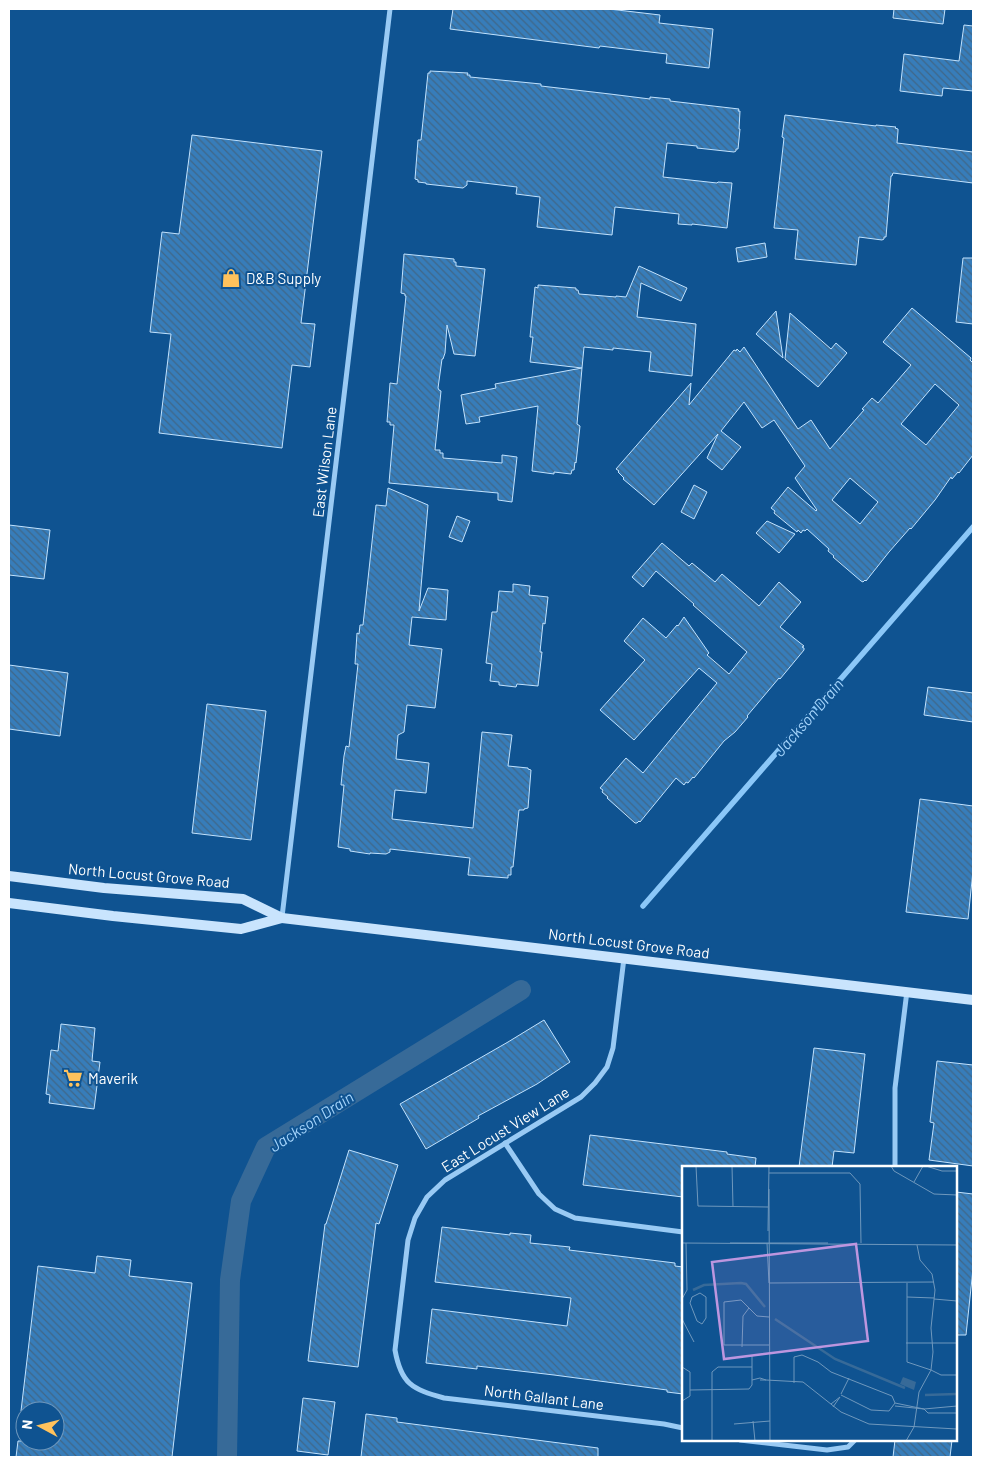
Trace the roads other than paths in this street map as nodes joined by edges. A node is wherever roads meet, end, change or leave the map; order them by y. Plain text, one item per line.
1 (390, 9) edge
2 (9, 876) edge
3 (9, 903) edge
4 (282, 918) junction
5 (624, 958) junction
6 (906, 991) junction
7 (973, 1000) edge
8 (505, 1143) junction
9 (895, 1166) edge
10 (682, 1232) edge
11 (406, 1380) joint
12 (682, 1428) edge
13 (749, 1441) edge
14 (853, 1441) edge

1 - 4 street, East Wilson Lane
2 - 4 main road, North Locust Grove Road
3 - 4 main road, North Locust Grove Road
4 - 5 main road, North Locust Grove Road
5 - 6 main road, North Locust Grove Road
5 - 8 street, East Locust View Lane
6 - 7 main road, North Locust Grove Road
6 - 9 street
8 - 10 street
8 - 11 street, East Locust View Lane
11 - 12 street, North Gallant Lane
13 - 14 street

